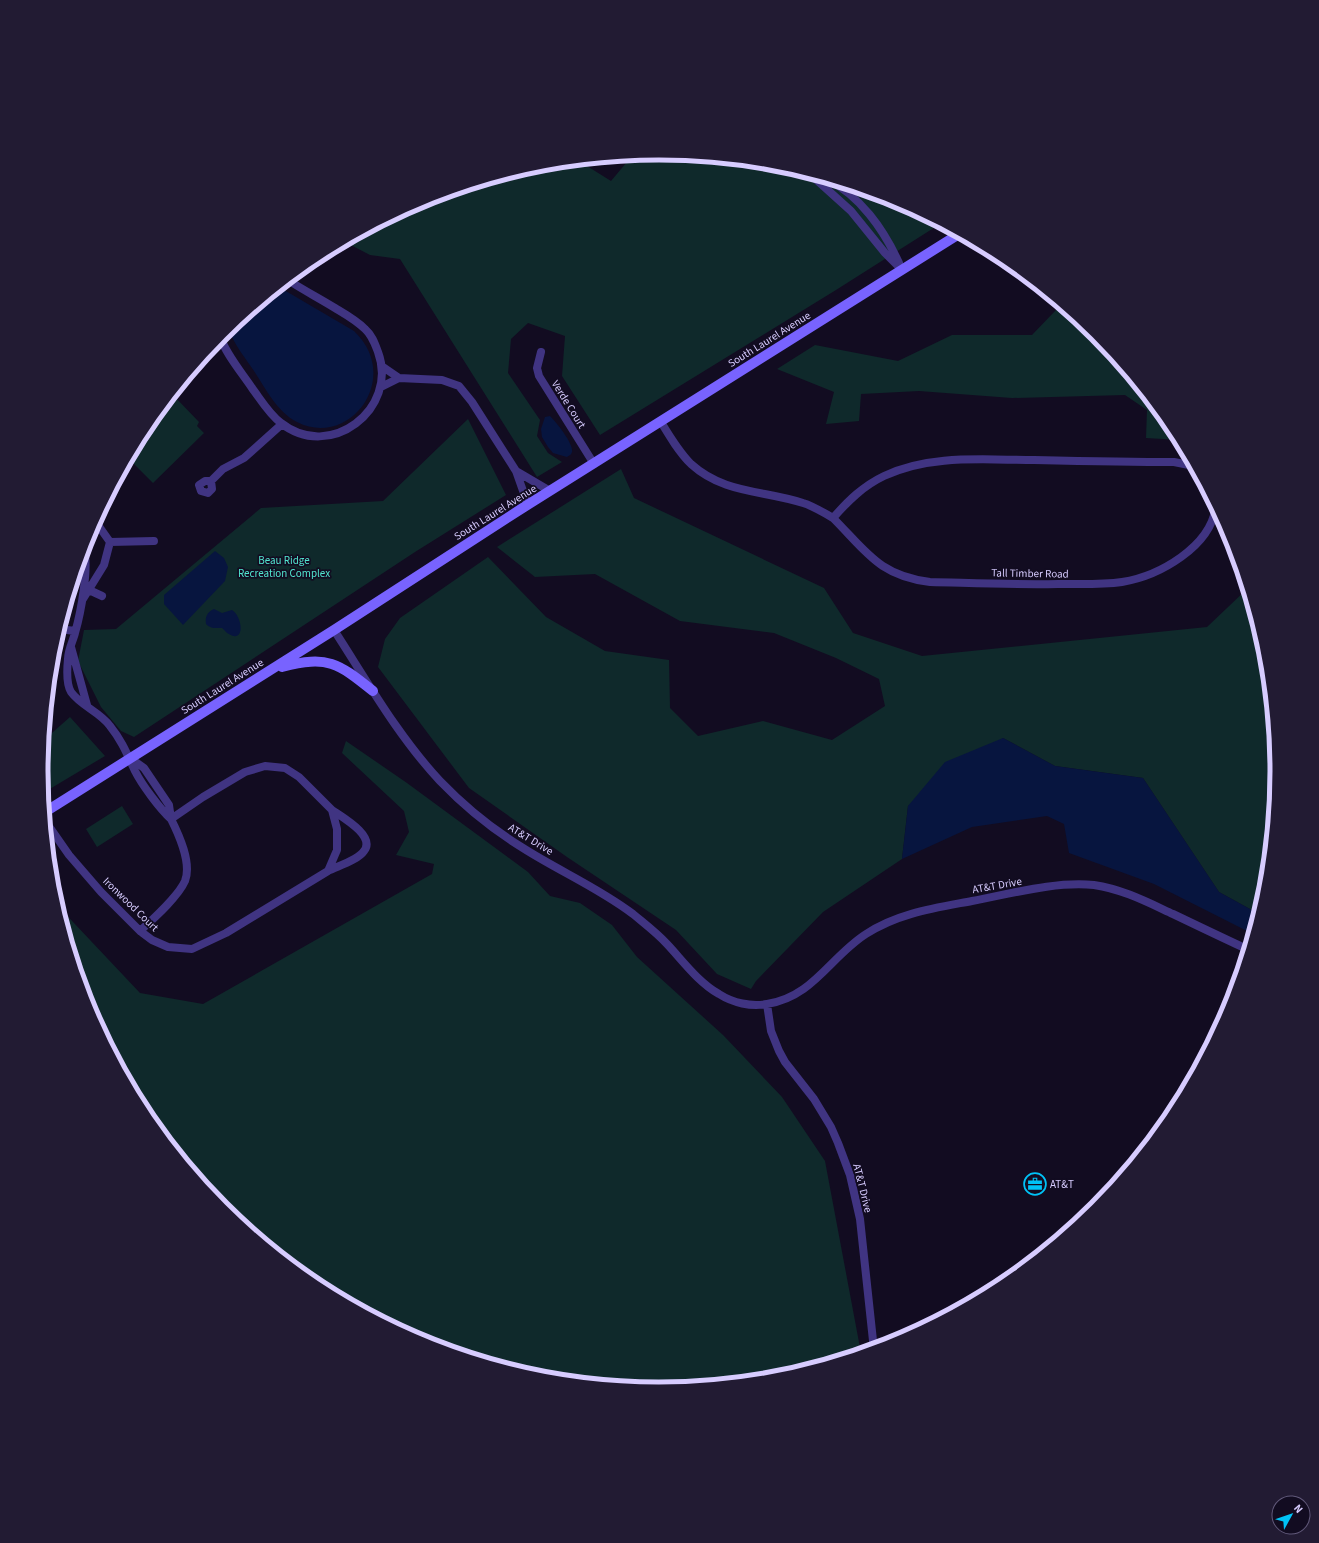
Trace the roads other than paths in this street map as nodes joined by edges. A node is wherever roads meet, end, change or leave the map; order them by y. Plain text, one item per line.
1 (818, 181) edge
2 (841, 188) edge
3 (955, 237) edge
4 (902, 270) junction
5 (292, 282) edge
6 (223, 343) edge
7 (542, 352) dead end
8 (383, 367) junction
9 (399, 378) junction
10 (381, 387) junction
11 (661, 422) junction
12 (282, 424) junction
13 (594, 464) junction
14 (1188, 465) edge
15 (516, 471) junction
16 (211, 481) dead end
17 (550, 491) junction
18 (528, 505) junction
19 (1214, 515) edge
20 (832, 518) junction
21 (99, 527) edge
22 (154, 541) dead end
23 (110, 542) junction
24 (85, 563) edge
25 (89, 590) junction
26 (102, 596) dead end
27 (81, 602) junction
28 (65, 630) edge
29 (334, 630) junction
30 (75, 631) junction
31 (71, 646) junction
32 (267, 672) junction
33 (374, 691) junction
34 (87, 705) junction
35 (130, 758) junction
36 (158, 788) junction
37 (150, 793) junction
38 (49, 809) edge
39 (332, 810) junction
40 (172, 819) junction
41 (51, 829) edge
42 (328, 871) junction
43 (140, 932) junction
44 (1245, 948) edge
45 (767, 1004) junction
46 (873, 1344) edge

1 - 4 street
2 - 4 street
3 - 4 main road, South Laurel Avenue
4 - 11 main road, South Laurel Avenue
5 - 8 street
6 - 12 street
7 - 13 street, Verde Court
8 - 9 street
8 - 10 street
9 - 10 street
9 - 15 street
10 - 12 street
11 - 13 main road, South Laurel Avenue
11 - 20 street, Tall Timber Road
12 - 16 street
13 - 17 main road, South Laurel Avenue
14 - 20 street
15 - 17 street
15 - 18 street
17 - 18 main road, South Laurel Avenue
18 - 29 main road, South Laurel Avenue
19 - 20 street, Tall Timber Road
21 - 23 street
22 - 23 street
23 - 25 street
24 - 27 street
25 - 26 street
25 - 27 street
27 - 30 street
28 - 30 street
29 - 32 main road, South Laurel Avenue
29 - 33 street, AT&T Drive
30 - 31 street
31 - 34 street
31 - 34 street
32 - 33 main road
32 - 35 main road, South Laurel Avenue
33 - 45 street, AT&T Drive
34 - 35 street
35 - 36 street
35 - 37 street
35 - 38 main road, South Laurel Avenue
36 - 37 street
36 - 40 street
37 - 40 street
39 - 40 street, Ironwood Court
39 - 42 street
39 - 42 street, Ironwood Court
40 - 43 street
41 - 43 street, Ironwood Court
42 - 43 street, Ironwood Court
44 - 45 street, AT&T Drive
45 - 46 street, AT&T Drive

